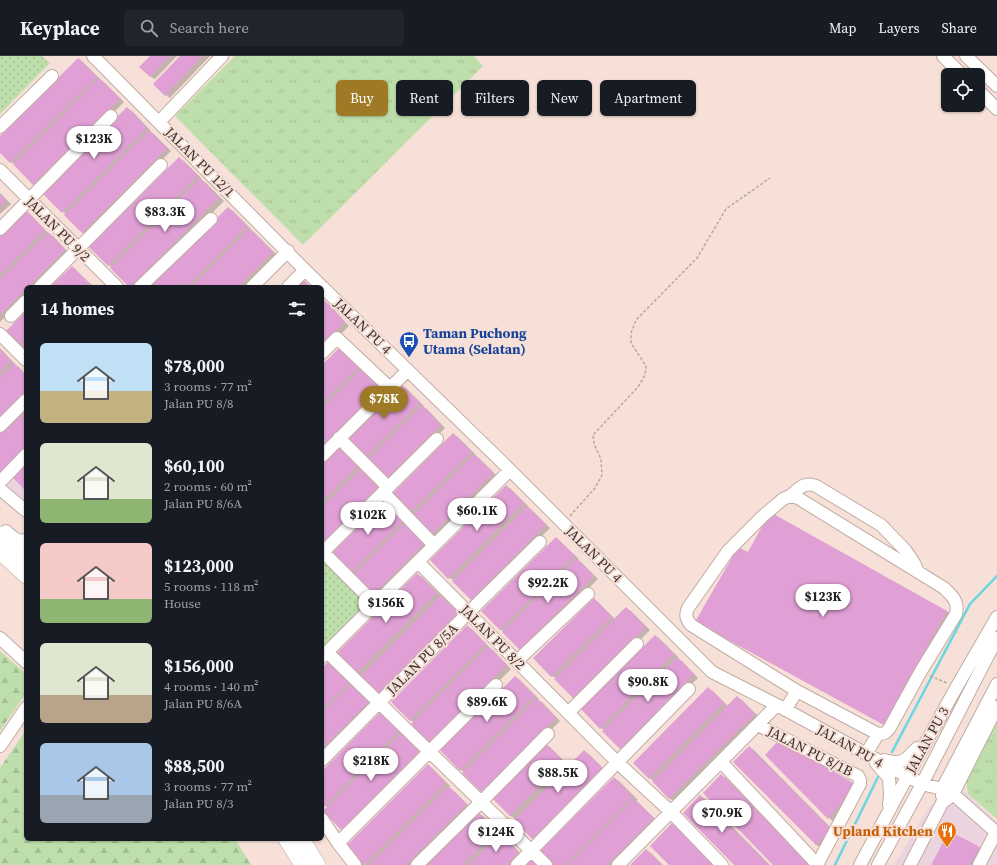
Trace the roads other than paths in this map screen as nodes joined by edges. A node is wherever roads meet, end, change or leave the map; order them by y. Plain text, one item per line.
1 (93, 56) edge
2 (222, 56) edge
3 (943, 56) edge
4 (966, 56) edge
5 (955, 68) edge
6 (52, 76) dead end
7 (997, 86) edge
8 (985, 97) edge
9 (997, 108) edge
10 (111, 116) dead end
11 (159, 122) junction
12 (0, 127) edge
13 (161, 165) dead end
14 (0, 170) edge
15 (29, 199) junction
16 (211, 219) dead end
17 (0, 229) edge
18 (78, 248) junction
19 (288, 251) junction
20 (305, 270) junction
21 (42, 285) edge
22 (115, 285) edge
23 (142, 285) edge
24 (254, 285) edge
25 (290, 285) edge
26 (320, 285) edge
27 (324, 288) edge
28 (24, 303) edge
29 (11, 316) dead end
30 (0, 334) edge
31 (324, 352) edge
32 (24, 358) edge
33 (408, 370) junction
34 (390, 388) junction
35 (24, 402) edge
36 (0, 426) edge
37 (339, 438) junction
38 (437, 438) dead end
39 (324, 454) edge
40 (24, 457) edge
41 (510, 470) junction
42 (0, 482) edge
43 (0, 489) edge
44 (386, 490) junction
45 (790, 496) junction
46 (24, 509) edge
47 (0, 527) edge
48 (0, 534) edge
49 (24, 541) edge
50 (540, 542) dead end
51 (434, 545) junction
52 (324, 550) edge
53 (0, 552) edge
54 (324, 554) edge
55 (24, 557) edge
56 (418, 562) junction
57 (918, 572) junction
58 (24, 574) edge
59 (588, 594) dead end
60 (375, 604) junction
61 (468, 613) junction
62 (997, 617) edge
63 (0, 638) edge
64 (997, 638) edge
65 (637, 644) dead end
66 (325, 654) edge
67 (24, 660) edge
68 (517, 661) junction
69 (997, 684) edge
70 (496, 685) dead end
71 (689, 689) dead end
72 (797, 691) junction
73 (380, 702) junction
74 (997, 707) edge
75 (781, 708) junction
76 (24, 711) edge
77 (568, 713) junction
78 (758, 725) junction
79 (548, 734) dead end
80 (878, 734) junction
81 (927, 739) junction
82 (0, 746) edge
83 (430, 751) junction
84 (868, 756) junction
85 (324, 758) edge
86 (721, 762) junction
87 (618, 763) junction
88 (907, 776) junction
89 (922, 784) junction
90 (947, 792) junction
91 (482, 802) junction
92 (889, 811) junction
93 (671, 812) junction
94 (324, 822) edge
95 (996, 833) edge
96 (287, 841) edge
97 (303, 841) edge
98 (338, 844) junction
99 (532, 851) junction
100 (302, 865) edge
101 (318, 865) edge
102 (354, 865) edge
103 (417, 865) edge
104 (517, 865) edge
105 (546, 865) edge
106 (618, 865) edge
107 (722, 865) edge
108 (817, 865) edge
109 (860, 865) edge
110 (878, 865) edge
111 (910, 865) edge
112 (978, 865) edge

1 - 11 street, JALAN PU 12/1
2 - 11 street
3 - 5 street
4 - 7 street
6 - 12 street
8 - 9 street
10 - 15 street
11 - 19 street, JALAN PU 12/1
13 - 18 street
14 - 15 street, JALAN PU 9/2
15 - 17 street
15 - 18 street, JALAN PU 9/2
16 - 23 street
18 - 21 street
18 - 22 street, JALAN PU 9/2
19 - 20 street, JALAN PU 12/1
19 - 24 street
20 - 25 street
20 - 26 street, JALAN PU 4
27 - 33 street, JALAN PU 4
28 - 29 street
30 - 32 street
31 - 34 street
33 - 34 street
33 - 41 street, JALAN PU 4
34 - 37 street
35 - 36 street
37 - 39 street
37 - 44 street
38 - 44 street
40 - 42 street
41 - 51 street
41 - 75 street, JALAN PU 4
43 - 46 street
44 - 51 street
44 - 52 street
45 - 57 street
45 - 57 street
45 - 72 street
47 - 49 street
48 - 55 main road
50 - 61 street, JALAN PU 8/5A
51 - 56 street
53 - 58 main road
54 - 60 street
56 - 60 street
56 - 61 street, JALAN PU 8/2
57 - 80 street
59 - 68 street
60 - 66 street
61 - 68 street, JALAN PU 8/2
61 - 73 street, JALAN PU 8/5A
62 - 81 street, JALAN PU 3
63 - 67 street
64 - 89 street, JALAN PU 3
65 - 77 street
66 - 73 street
68 - 77 street, JALAN PU 8/2
69 - 90 street
70 - 83 street
71 - 87 street
72 - 75 street
72 - 80 street
73 - 83 street
73 - 85 street, JALAN PU 8/5A
74 - 90 street
75 - 78 street
75 - 84 street, JALAN PU 4
76 - 82 street
77 - 87 street, JALAN PU 8/2
78 - 86 street
78 - 108 street, JALAN PU 8/1B
79 - 91 street
80 - 84 street
81 - 84 street
81 - 88 street, JALAN PU 3
83 - 91 street
83 - 98 street
84 - 88 street, JALAN PU 4
84 - 92 street
86 - 93 street
86 - 108 street
87 - 93 street, JALAN PU 8/2
87 - 99 street
88 - 89 street, JALAN PU 4
88 - 92 street, JALAN PU 3
89 - 90 street, JALAN PU 4
89 - 110 street, JALAN PU 3
90 - 95 street
90 - 111 street
91 - 99 street
91 - 103 street
92 - 109 street, JALAN PU 3
93 - 106 street
93 - 107 street, JALAN PU 8/2
94 - 98 street
95 - 112 street
96 - 100 main road
97 - 101 main road
98 - 102 street
99 - 104 street
99 - 105 street

